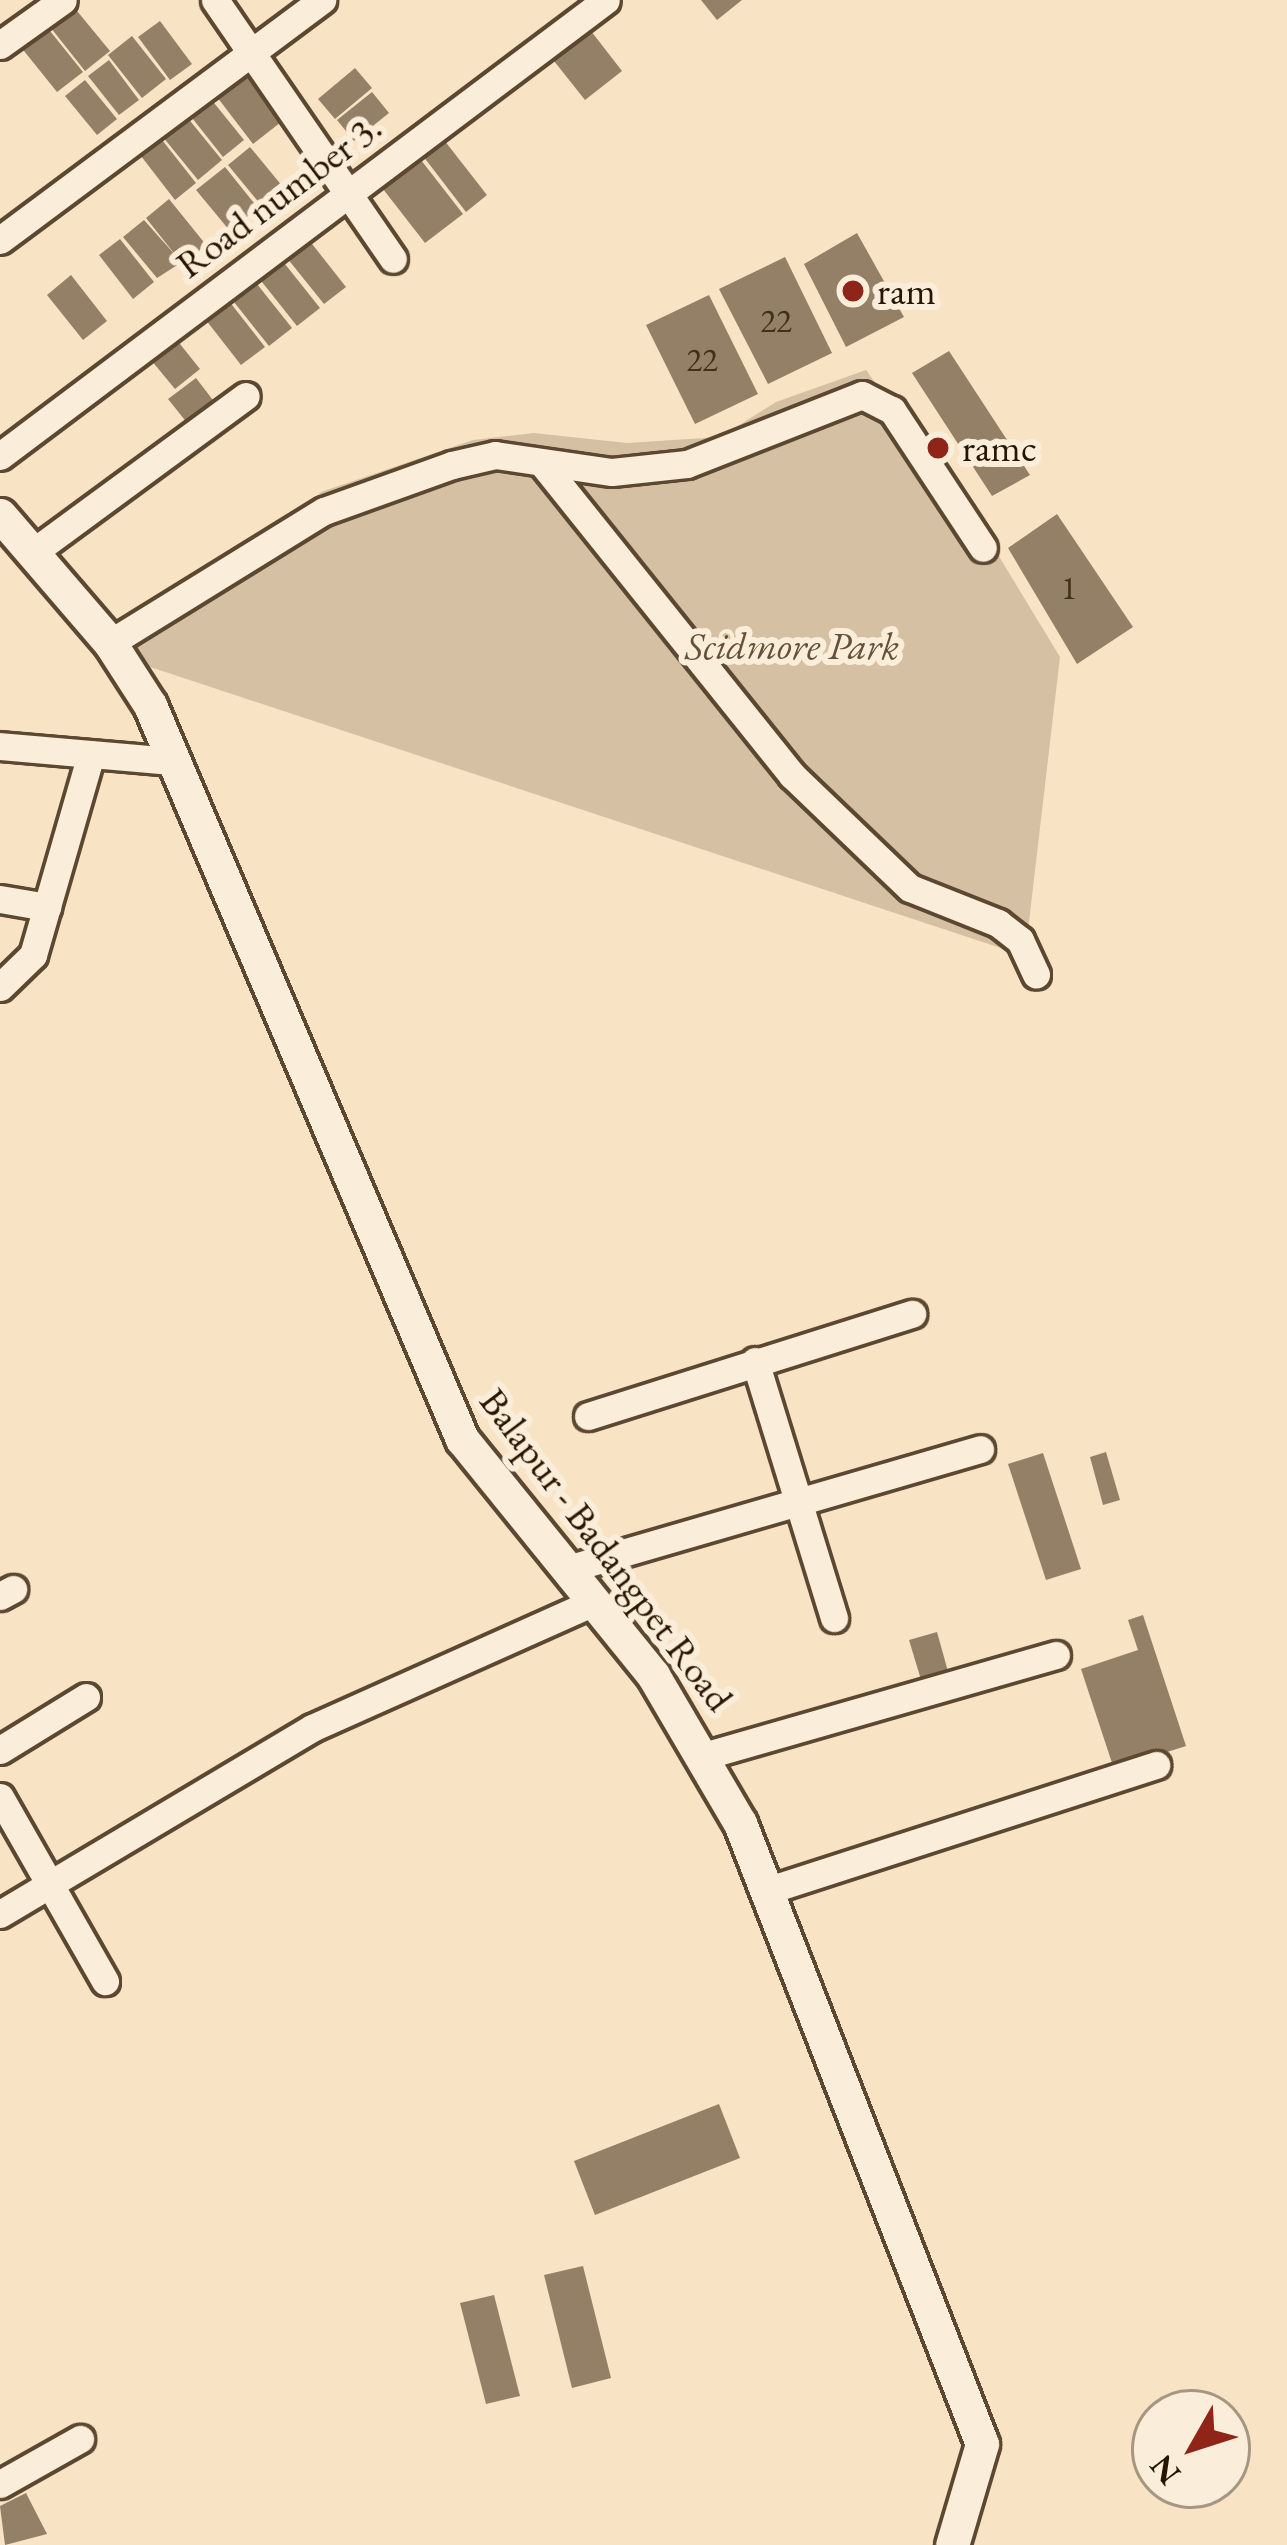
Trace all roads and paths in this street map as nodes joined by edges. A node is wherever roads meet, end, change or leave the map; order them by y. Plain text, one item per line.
1 (63, 0) edge
2 (215, 0) edge
3 (322, 0) edge
4 (606, 0) edge
5 (0, 44) edge
6 (254, 48) junction
7 (346, 193) junction
8 (0, 240) edge
9 (393, 259) dead end
10 (246, 395) dead end
11 (0, 455) edge
12 (542, 463) junction
13 (0, 515) edge
14 (983, 548) dead end
15 (32, 553) junction
16 (110, 643) junction
17 (0, 746) edge
18 (92, 754) junction
19 (172, 761) junction
20 (0, 899) edge
21 (47, 907) junction
22 (1036, 974) dead end
23 (0, 987) edge
24 (912, 1314) dead end
25 (755, 1361) junction
26 (588, 1416) dead end
27 (980, 1449) dead end
28 (802, 1502) junction
29 (571, 1568) junction
30 (594, 1602) junction
31 (833, 1618) dead end
32 (1056, 1655) dead end
33 (86, 1697) dead end
34 (0, 1750) edge
35 (707, 1755) junction
36 (1156, 1765) dead end
37 (0, 1797) edge
38 (53, 1882) junction
39 (769, 1890) junction
40 (0, 1914) edge
41 (105, 1981) dead end
42 (80, 2439) dead end
43 (0, 2484) edge
44 (952, 2545) edge

1 - 5 street
2 - 6 street
3 - 6 street
4 - 7 street, Road number 3.
6 - 7 street
6 - 8 street
7 - 9 street
7 - 11 street, Road number 3.
10 - 15 street
12 - 14 street
12 - 16 street
12 - 22 street
13 - 15 street, Balapur - Badangpet Road
15 - 16 street, Balapur - Badangpet Road
16 - 19 street, Balapur - Badangpet Road
17 - 18 street
18 - 19 street
18 - 21 street
19 - 29 street, Balapur - Badangpet Road
20 - 21 street
21 - 23 street
24 - 25 street
25 - 26 street
25 - 28 street
27 - 28 street
28 - 29 street
28 - 31 street
29 - 30 street, Balapur - Badangpet Road
30 - 35 street, Balapur - Badangpet Road
30 - 38 street
32 - 35 street
33 - 34 street
35 - 39 street, Balapur - Badangpet Road
36 - 39 street
37 - 38 street
38 - 40 street
38 - 41 street
39 - 44 street, Balapur - Badangpet Road
42 - 43 street

